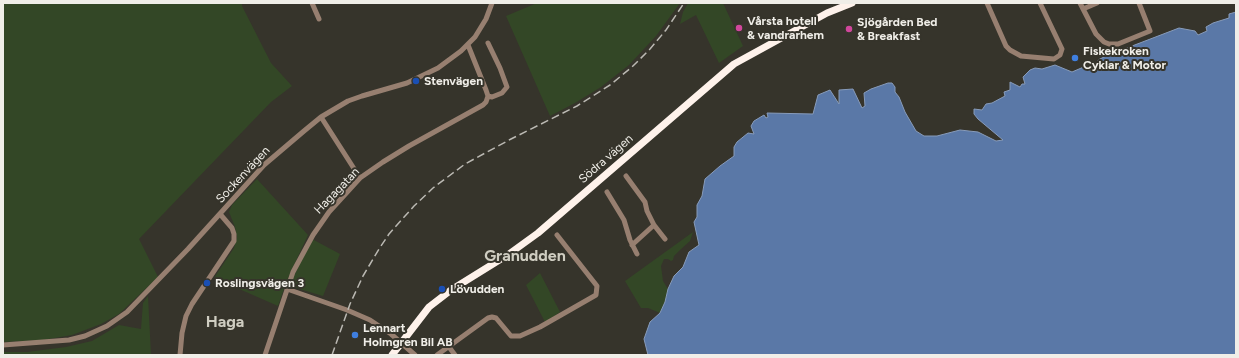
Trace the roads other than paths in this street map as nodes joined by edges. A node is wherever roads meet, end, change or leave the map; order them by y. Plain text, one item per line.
1 (312, 3) edge
2 (492, 3) edge
3 (852, 3) edge
4 (987, 3) edge
5 (1040, 3) edge
6 (1080, 3) edge
7 (1097, 3) edge
8 (1139, 3) edge
9 (1083, 9) junction
10 (319, 19) dead end
11 (488, 43) dead end
12 (468, 45) junction
13 (488, 96) junction
14 (321, 117) junction
15 (626, 176) dead end
16 (360, 178) junction
17 (607, 192) dead end
18 (220, 214) junction
19 (654, 225) junction
20 (557, 235) dead end
21 (665, 239) dead end
22 (632, 245) junction
23 (637, 254) dead end
24 (287, 289) junction
25 (401, 343) junction
26 (3, 345) edge
27 (449, 347) junction
28 (180, 355) edge
29 (265, 355) edge
30 (392, 355) edge
31 (415, 355) edge
32 (437, 355) edge
33 (455, 355) edge

1 - 10 street
2 - 12 street, Sockenvägen
3 - 25 highway, Södra vägen
4 - 5 street
6 - 9 street
7 - 9 street
8 - 9 street
11 - 13 street, Hagagatan
12 - 13 street
12 - 14 street, Sockenvägen
13 - 16 street, Hagagatan
14 - 16 street
14 - 18 street, Sockenvägen
15 - 19 street
16 - 24 street, Hagagatan
17 - 22 street
18 - 26 street, Sockenvägen
18 - 28 street
19 - 21 street
19 - 22 street
20 - 27 street
22 - 23 street
24 - 25 street
24 - 29 street, Hagagatan
25 - 30 highway, Södra vägen
25 - 31 street
27 - 32 street
27 - 33 street

